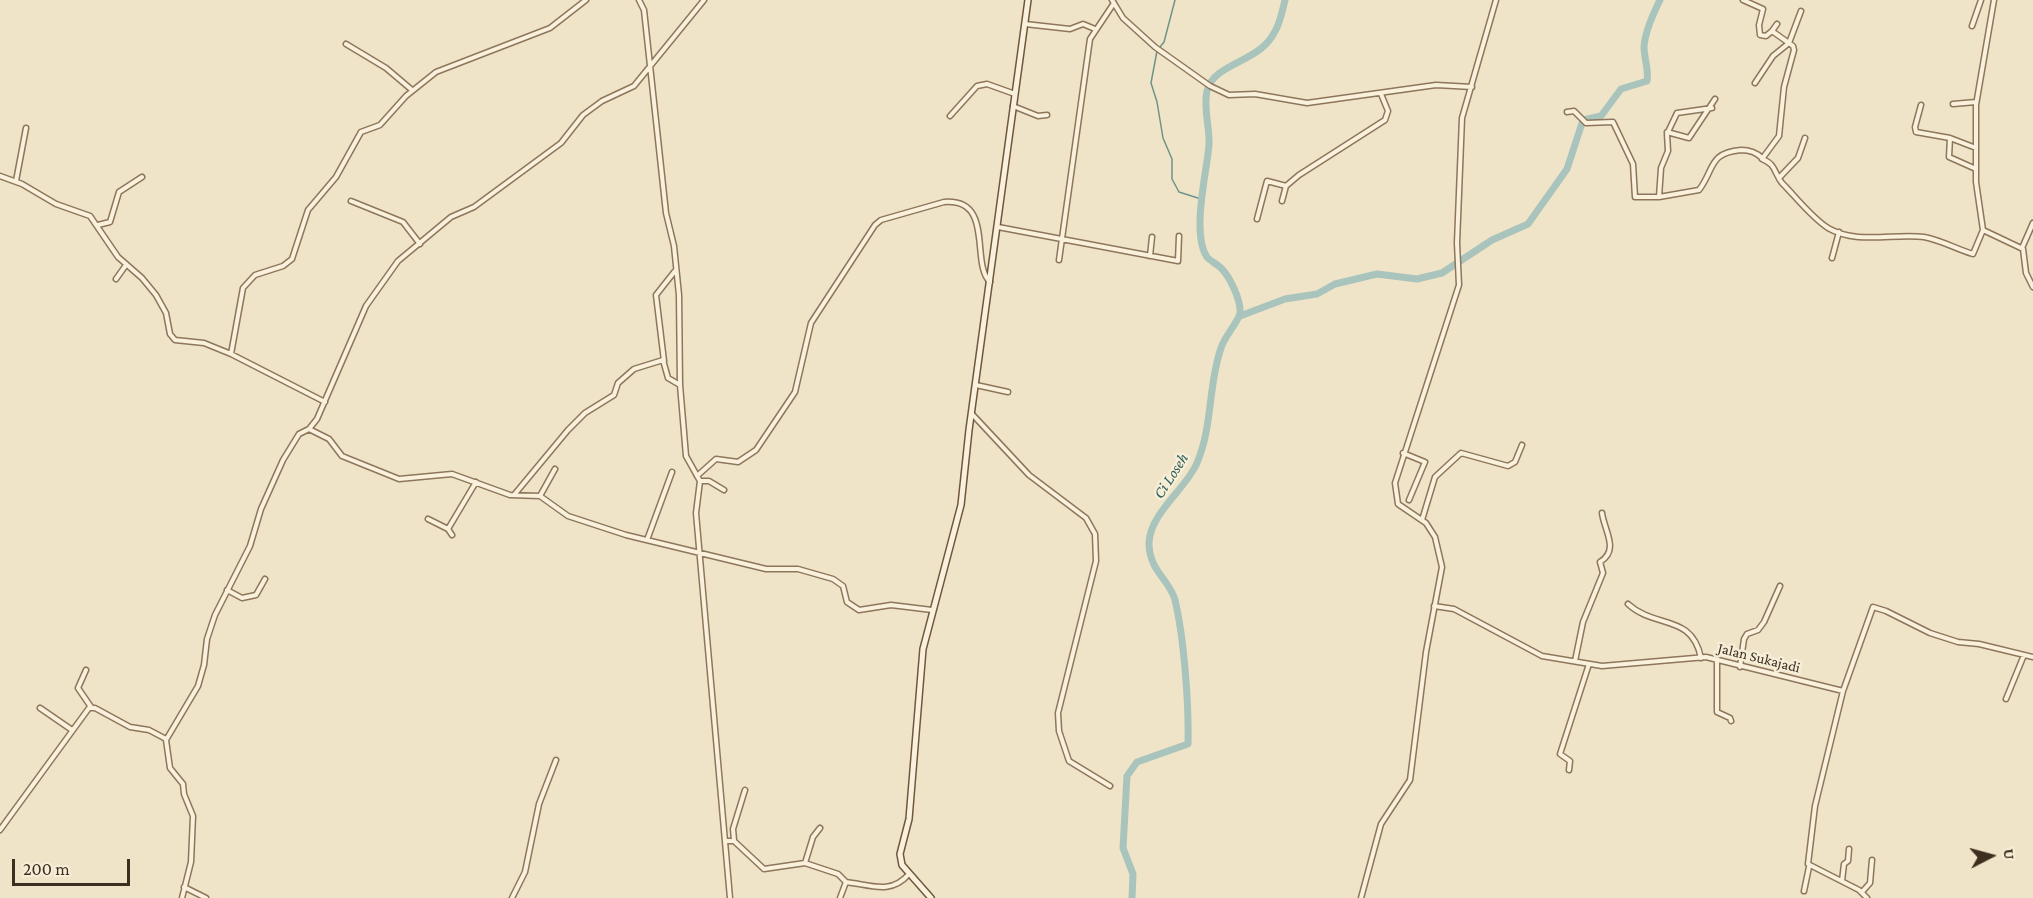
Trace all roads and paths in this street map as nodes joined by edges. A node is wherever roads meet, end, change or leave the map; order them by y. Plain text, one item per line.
1 (586, 0) edge
2 (639, 0) edge
3 (704, 0) edge
4 (1028, 0) edge
5 (1497, 0) edge
6 (1743, 0) edge
7 (1981, 0) edge
8 (1994, 1) edge
9 (1113, 2) edge
10 (1801, 11) dead end
11 (1025, 24) junction
12 (1777, 24) dead end
13 (1972, 26) dead end
14 (1095, 29) junction
15 (1772, 31) junction
16 (1789, 43) junction
17 (346, 44) dead end
18 (651, 66) junction
19 (1755, 83) dead end
20 (1472, 87) junction
21 (412, 90) junction
22 (1015, 94) junction
23 (1381, 94) junction
24 (1715, 99) dead end
25 (1976, 102) junction
26 (1953, 104) dead end
27 (1921, 105) dead end
28 (1013, 106) junction
29 (1712, 108) junction
30 (1567, 112) dead end
31 (950, 116) dead end
32 (1047, 116) dead end
33 (26, 128) dead end
34 (1667, 132) junction
35 (1804, 138) dead end
36 (1950, 138) junction
37 (1976, 148) junction
38 (1762, 159) junction
39 (1976, 169) junction
40 (0, 176) edge
41 (141, 177) dead end
42 (1779, 178) junction
43 (16, 181) junction
44 (1286, 186) junction
45 (1659, 197) junction
46 (351, 201) dead end
47 (1282, 201) dead end
48 (1257, 219) dead end
49 (2033, 223) edge
50 (98, 225) junction
51 (998, 227) junction
52 (1983, 230) junction
53 (1839, 232) junction
54 (1179, 236) dead end
55 (1152, 237) dead end
56 (1063, 239) junction
57 (420, 244) junction
58 (2022, 248) junction
59 (1150, 256) junction
60 (1832, 258) dead end
61 (1059, 260) dead end
62 (126, 265) junction
63 (675, 270) junction
64 (116, 279) dead end
65 (990, 282) junction
66 (2033, 287) edge
67 (231, 354) junction
68 (664, 361) junction
69 (680, 385) junction
70 (976, 386) junction
71 (1008, 392) dead end
72 (324, 402) junction
73 (971, 414) junction
74 (309, 429) junction
75 (1522, 445) dead end
76 (1403, 453) junction
77 (555, 469) dead end
78 (672, 472) dead end
79 (697, 476) junction
80 (476, 482) junction
81 (700, 482) junction
82 (724, 490) dead end
83 (514, 495) junction
84 (540, 496) junction
85 (1409, 500) dead end
86 (1602, 513) dead end
87 (428, 519) dead end
88 (1422, 520) junction
89 (448, 529) junction
90 (452, 535) dead end
91 (647, 540) junction
92 (699, 554) junction
93 (265, 579) dead end
94 (1780, 586) dead end
95 (227, 590) junction
96 (1628, 604) dead end
97 (1434, 606) junction
98 (932, 609) junction
99 (2024, 655) junction
100 (2033, 657) edge
101 (1701, 658) junction
102 (1575, 661) junction
103 (1718, 661) junction
104 (1589, 664) junction
105 (1740, 667) junction
106 (86, 670) dead end
107 (1843, 691) junction
108 (2006, 699) dead end
109 (91, 707) junction
110 (40, 708) dead end
111 (1731, 721) dead end
112 (72, 730) junction
113 (166, 740) junction
114 (556, 760) dead end
115 (1569, 770) dead end
116 (1110, 786) dead end
117 (746, 790) dead end
118 (820, 828) dead end
119 (0, 830) edge
120 (725, 841) junction
121 (734, 841) junction
122 (1849, 849) dead end
123 (1872, 860) dead end
124 (805, 863) junction
125 (1809, 867) junction
126 (909, 873) junction
127 (1842, 881) junction
128 (846, 882) junction
129 (184, 887) junction
130 (1804, 891) dead end
131 (1862, 892) junction
132 (182, 898) edge
133 (206, 898) edge
134 (512, 898) edge
135 (730, 898) edge
136 (840, 898) edge
137 (931, 898) edge
138 (1361, 898) edge
139 (1867, 898) edge

1 - 21 street
2 - 18 street
3 - 18 street
4 - 11 street
5 - 20 street
6 - 15 street
7 - 8 street
7 - 13 street
8 - 25 street
9 - 14 street
9 - 23 street
10 - 16 street
11 - 14 street
11 - 22 street
12 - 15 street
14 - 56 street
15 - 16 street
16 - 19 street
16 - 38 street
17 - 21 street
18 - 57 street
18 - 63 street
20 - 23 street
20 - 76 street
21 - 67 street
22 - 28 street
22 - 31 street
23 - 44 street
24 - 29 street
25 - 26 street
25 - 37 street
27 - 36 street
28 - 32 street
28 - 51 street
29 - 34 street
29 - 34 street
30 - 45 street
33 - 43 street
34 - 45 street
35 - 42 street
36 - 37 street
36 - 39 street
37 - 39 street
38 - 42 street
38 - 45 street
39 - 52 street
40 - 43 street
41 - 50 street
42 - 53 street
43 - 50 street
44 - 47 street
44 - 48 street
46 - 57 street
49 - 58 street
50 - 62 street
51 - 56 street
51 - 65 street
52 - 53 street
52 - 58 street
53 - 60 street
54 - 59 street
55 - 59 street
56 - 59 street
56 - 61 street
57 - 72 street
58 - 66 street
62 - 64 street
62 - 67 street
63 - 68 street
63 - 69 street
65 - 70 street
65 - 79 street
67 - 72 street
68 - 69 street
68 - 83 street
69 - 79 street
70 - 71 street
70 - 73 street
72 - 74 street
73 - 98 street
73 - 116 street
74 - 80 street
74 - 95 street
75 - 88 street
76 - 85 street
76 - 88 street
77 - 84 street
78 - 91 street
79 - 81 street
80 - 83 street
80 - 89 street
81 - 82 street
81 - 92 street
83 - 84 street
84 - 91 street
86 - 102 street
87 - 89 street
88 - 97 street
89 - 90 street
91 - 92 street
92 - 98 street
92 - 120 street
93 - 95 street
94 - 105 street
95 - 113 street
96 - 101 street
97 - 102 street, Jalan Sukajadi
97 - 138 street
98 - 126 street
99 - 100 street
99 - 107 street
99 - 108 street
101 - 103 street, Jalan Sukajadi
101 - 104 street, Jalan Sukajadi
102 - 104 street, Jalan Sukajadi
103 - 105 street, Jalan Sukajadi
103 - 111 street
104 - 115 street
105 - 107 street, Jalan Sukajadi
106 - 109 street
107 - 125 street
109 - 112 street
109 - 113 street
110 - 112 street
112 - 119 street
113 - 129 street
114 - 134 street
117 - 121 street
118 - 124 street
120 - 121 street
120 - 135 street
121 - 124 street
122 - 127 street
123 - 131 street
124 - 128 street
125 - 127 street
125 - 130 street
126 - 128 street
126 - 137 street
127 - 131 street
128 - 136 street
129 - 132 street
129 - 133 street
131 - 139 street

